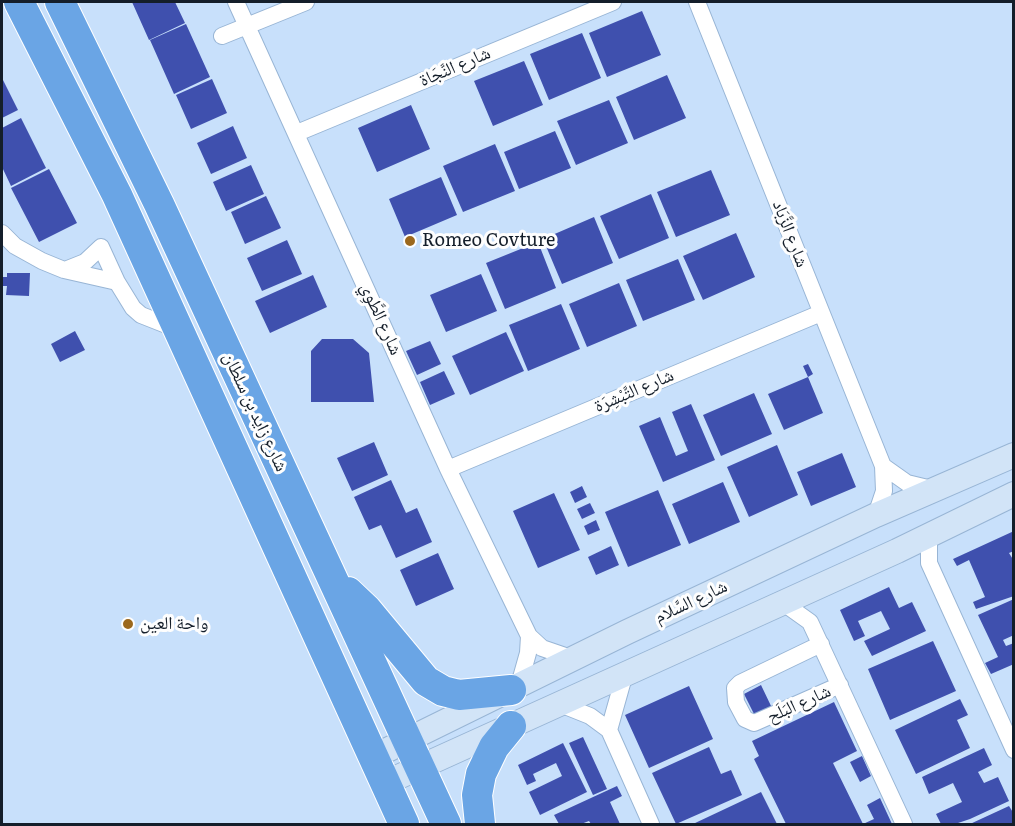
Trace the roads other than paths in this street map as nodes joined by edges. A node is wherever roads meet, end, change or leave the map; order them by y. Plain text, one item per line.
1 (19, 2) edge
2 (60, 2) edge
3 (236, 2) edge
4 (306, 2) edge
5 (613, 2) edge
6 (697, 2) edge
7 (247, 26) junction
8 (222, 36) dead end
9 (297, 133) junction
10 (2, 233) edge
11 (64, 270) junction
12 (117, 282) junction
13 (821, 313) junction
14 (179, 330) junction
15 (1014, 455) edge
16 (883, 466) junction
17 (447, 469) junction
18 (936, 490) junction
19 (1014, 494) edge
20 (876, 515) junction
21 (929, 535) junction
22 (897, 551) junction
23 (929, 563) junction
24 (331, 576) junction
25 (819, 584) junction
26 (782, 602) junction
27 (810, 622) junction
28 (529, 636) junction
29 (821, 644) junction
30 (574, 659) junction
31 (625, 673) junction
32 (840, 686) junction
33 (515, 688) junction
34 (560, 704) junction
35 (511, 726) junction
36 (609, 730) junction
37 (408, 741) junction
38 (1014, 750) edge
39 (373, 757) junction
40 (421, 768) junction
41 (385, 783) junction
42 (404, 825) edge
43 (446, 825) edge
44 (480, 825) edge
45 (651, 825) edge
46 (904, 825) edge

1 - 14 highway, شارع زايد بن سلطان
2 - 24 highway, شارع زايد بن سلطان
3 - 7 street, شارع الطَّوِي
4 - 7 street
5 - 9 street, شارع النَّجَاة
6 - 13 street, شارع الزَّبَاد
7 - 8 street
7 - 9 street, شارع الطَّوِي
9 - 17 street, شارع الطَّوِي
10 - 11 street
11 - 12 street
11 - 12 street
12 - 14 street
13 - 16 street, شارع الزَّبَاد
13 - 17 street, شارع التَّبْشِرَة
14 - 39 highway, شارع زايد بن سلطان
15 - 18 street, شارع السَّلام
16 - 18 street
16 - 20 street, شارع الزَّبَاد
17 - 28 street, شارع الطَّوِي
18 - 20 street, شارع السَّلام
19 - 21 street, شارع السَّلام
20 - 30 street, شارع السَّلام
21 - 22 street, شارع السَّلام
21 - 23 street
22 - 23 street
22 - 25 street, شارع السَّلام
23 - 38 street
24 - 33 highway
24 - 37 highway, شارع زايد بن سلطان
25 - 26 street, شارع السَّلام
25 - 27 street
26 - 27 street, شارع البَلَح
26 - 31 street, شارع السَّلام
27 - 29 street, شارع البَلَح
28 - 30 street
28 - 33 street
29 - 32 street, شارع البَلَح
29 - 32 street, شارع البَلَح
30 - 33 street, شارع السَّلام
31 - 34 street, شارع السَّلام
31 - 36 street
32 - 46 street, شارع البَلَح
33 - 37 street, شارع السَّلام
34 - 35 street, شارع السَّلام
34 - 36 street
35 - 40 street, شارع السَّلام
35 - 44 highway
36 - 45 street
37 - 39 street, شارع السَّلام
37 - 40 highway, شارع زايد بن سلطان
39 - 41 highway, شارع زايد بن سلطان
40 - 41 street, شارع السَّلام
40 - 43 highway, شارع زايد بن سلطان
41 - 42 highway, شارع زايد بن سلطان

